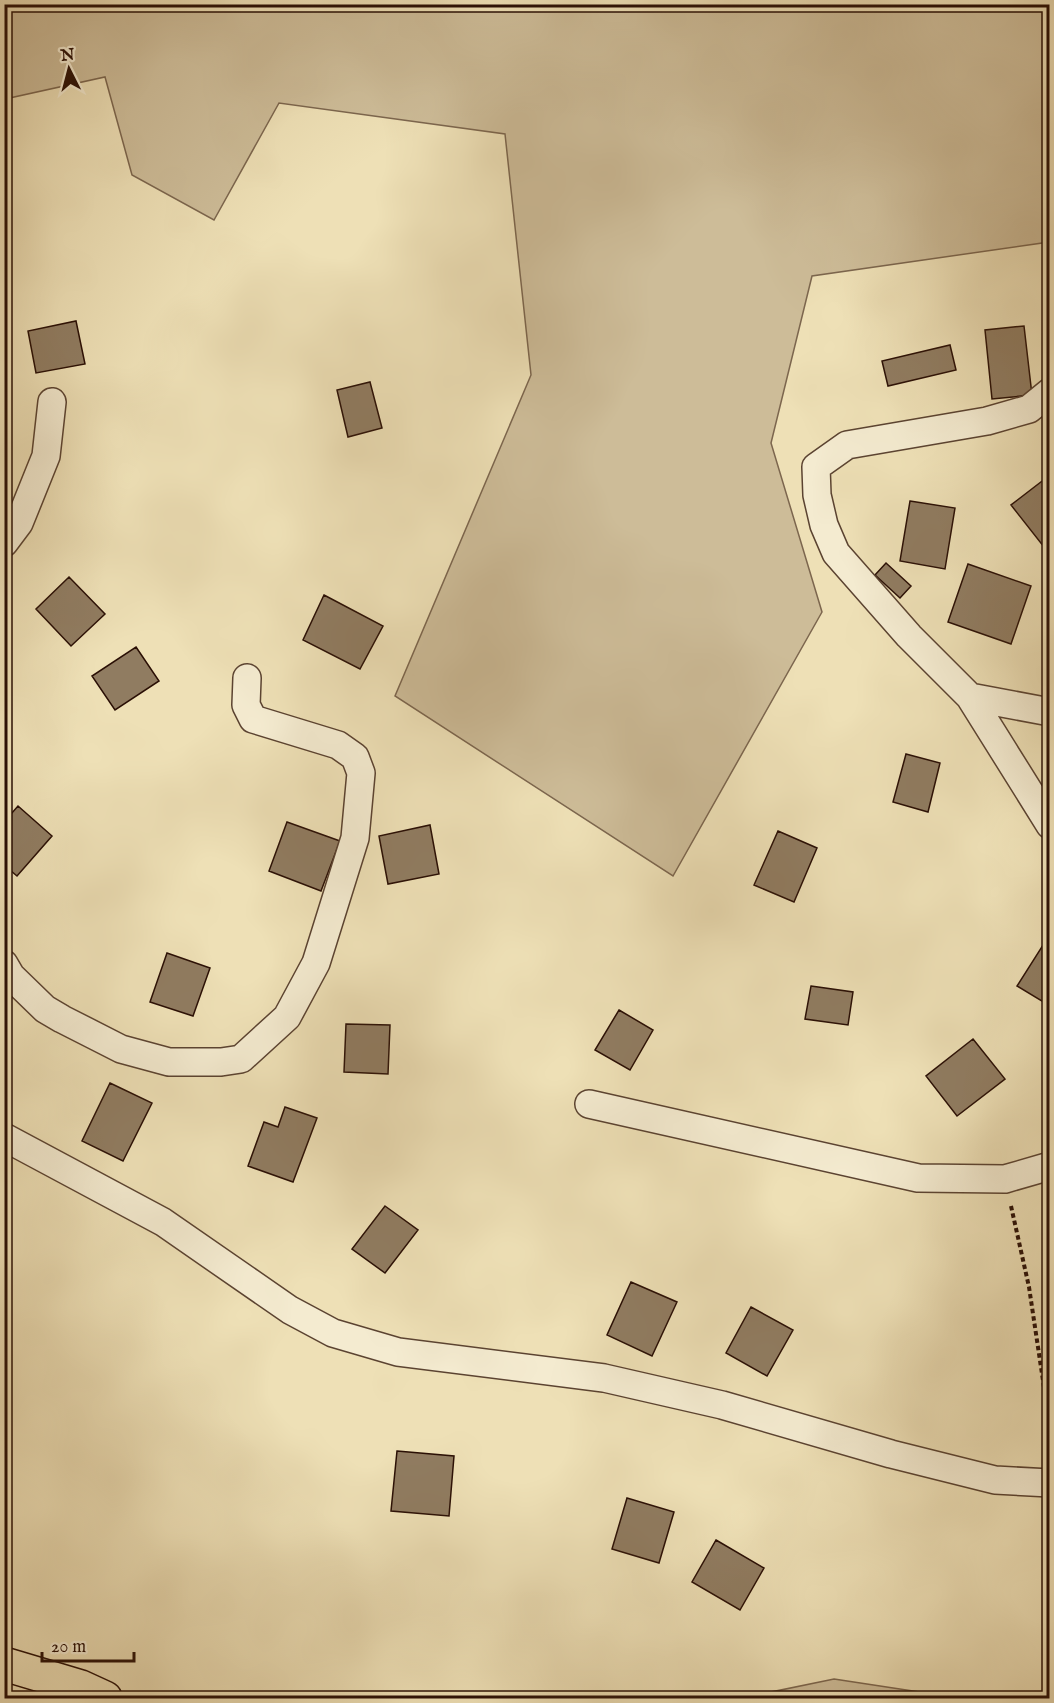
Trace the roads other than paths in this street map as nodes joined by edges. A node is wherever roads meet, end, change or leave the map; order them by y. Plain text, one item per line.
1 (1050, 392) edge
2 (52, 402) dead end
3 (4, 543) edge
4 (247, 678) dead end
5 (970, 697) junction
6 (1050, 712) edge
7 (1050, 825) edge
8 (7, 973) edge
9 (589, 1104) dead end
10 (4, 1137) edge
11 (1050, 1166) edge
12 (1050, 1483) edge
13 (4, 1664) edge
14 (105, 1698) edge

1 - 5 street
2 - 3 street
4 - 8 street
5 - 6 street
5 - 7 street
9 - 11 street
10 - 12 street
13 - 14 main road

